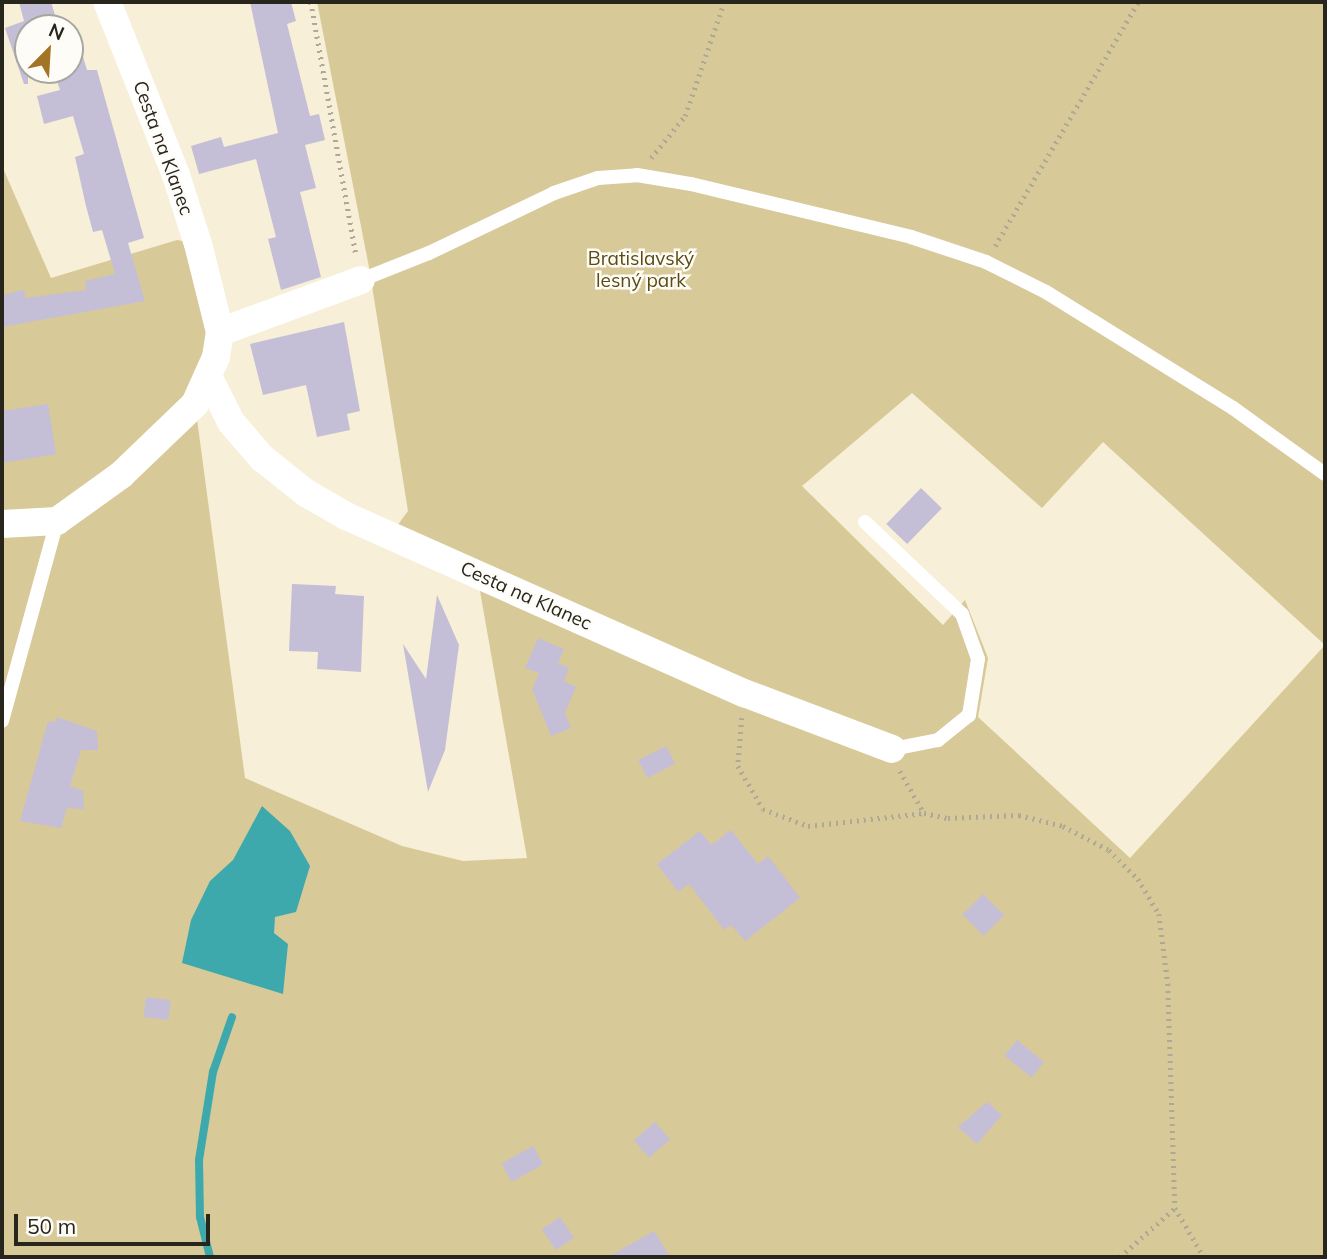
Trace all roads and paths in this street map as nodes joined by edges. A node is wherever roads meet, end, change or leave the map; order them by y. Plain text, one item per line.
1 (107, 2) edge
2 (311, 2) edge
3 (724, 2) edge
4 (1138, 2) edge
5 (638, 175) junction
6 (986, 262) junction
7 (361, 280) junction
8 (220, 332) junction
9 (209, 378) junction
10 (1325, 474) edge
11 (57, 521) junction
12 (864, 522) dead end
13 (2, 524) edge
14 (744, 693) junction
15 (2, 721) edge
16 (892, 749) junction
17 (924, 813) junction
18 (1175, 1208) junction
19 (1120, 1257) edge
20 (1204, 1257) edge

1 - 8 street, Cesta na Klanec
2 - 7 path
3 - 5 path
4 - 6 path
5 - 6 lane
5 - 7 lane
6 - 10 lane
7 - 8 street
8 - 9 street, Cesta na Klanec
9 - 11 street, Cesta na Klanec
9 - 14 street, Cesta na Klanec
11 - 13 street
11 - 15 lane
12 - 16 lane
14 - 16 street, Cesta na Klanec
14 - 17 path
16 - 17 path
17 - 18 path
18 - 19 path
18 - 20 path

